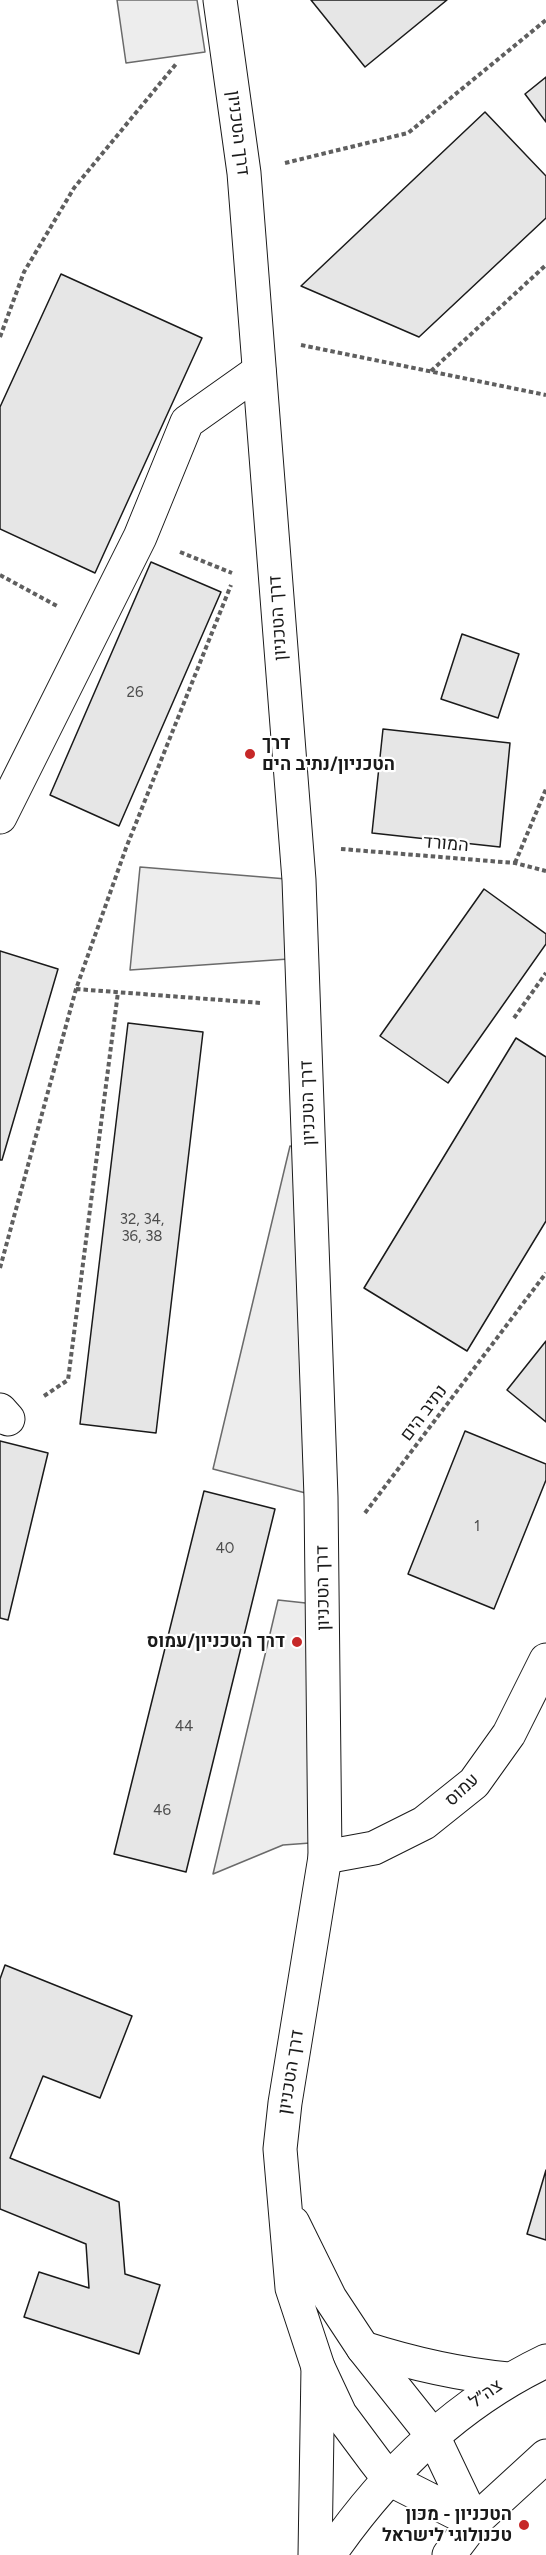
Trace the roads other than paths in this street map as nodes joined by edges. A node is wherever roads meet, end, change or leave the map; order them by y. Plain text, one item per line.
1 (220, 0) edge
2 (259, 371) junction
3 (0, 817) edge
4 (546, 1660) edge
5 (325, 1857) junction
6 (284, 2206) junction
7 (363, 2348) junction
8 (546, 2361) edge
9 (318, 2367) junction
10 (508, 2379) junction
11 (433, 2436) junction
12 (546, 2456) edge
13 (389, 2479) junction
14 (474, 2522) junction
15 (315, 2555) edge
16 (329, 2555) edge
17 (449, 2555) edge

1 - 2 street, דרך הטכניון
2 - 3 street
2 - 5 street, דרך הטכניון
4 - 5 street, עמוס
5 - 6 street, דרך הטכניון
6 - 7 street, דרך הטכניון
6 - 9 street, דרך הטכניון
7 - 10 street
7 - 11 street, דרך הטכניון
8 - 10 street, צה״ל
9 - 13 street, דרך הטכניון
9 - 15 street
10 - 11 street, צה״ל
11 - 13 street, צה״ל
11 - 14 street, דרך הטכניון
12 - 14 street
13 - 14 street, דרך הטכניון
13 - 16 street, צה״ל
14 - 17 street

